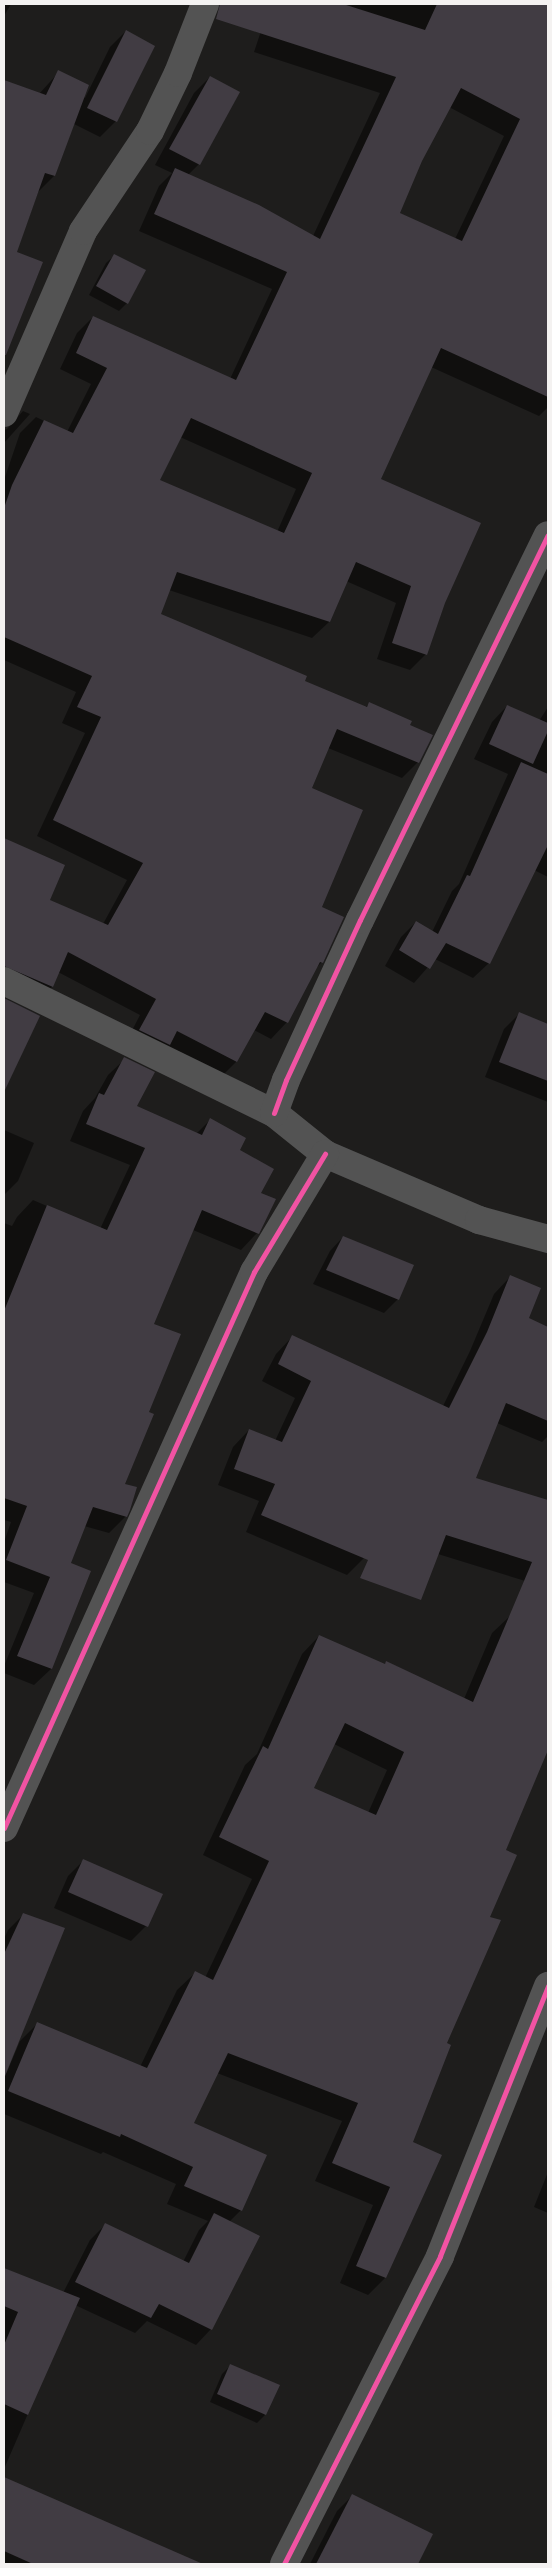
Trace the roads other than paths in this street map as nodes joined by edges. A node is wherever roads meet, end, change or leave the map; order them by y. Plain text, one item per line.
1 (205, 4) edge
2 (4, 413) edge
3 (548, 536) edge
4 (4, 981) edge
5 (274, 1114) junction
6 (325, 1154) junction
7 (548, 1239) edge
8 (4, 1828) edge
9 (548, 1986) edge
10 (284, 2564) edge

1 - 2 street
3 - 5 street
4 - 5 street
5 - 6 street
6 - 7 street
6 - 8 street
9 - 10 street

